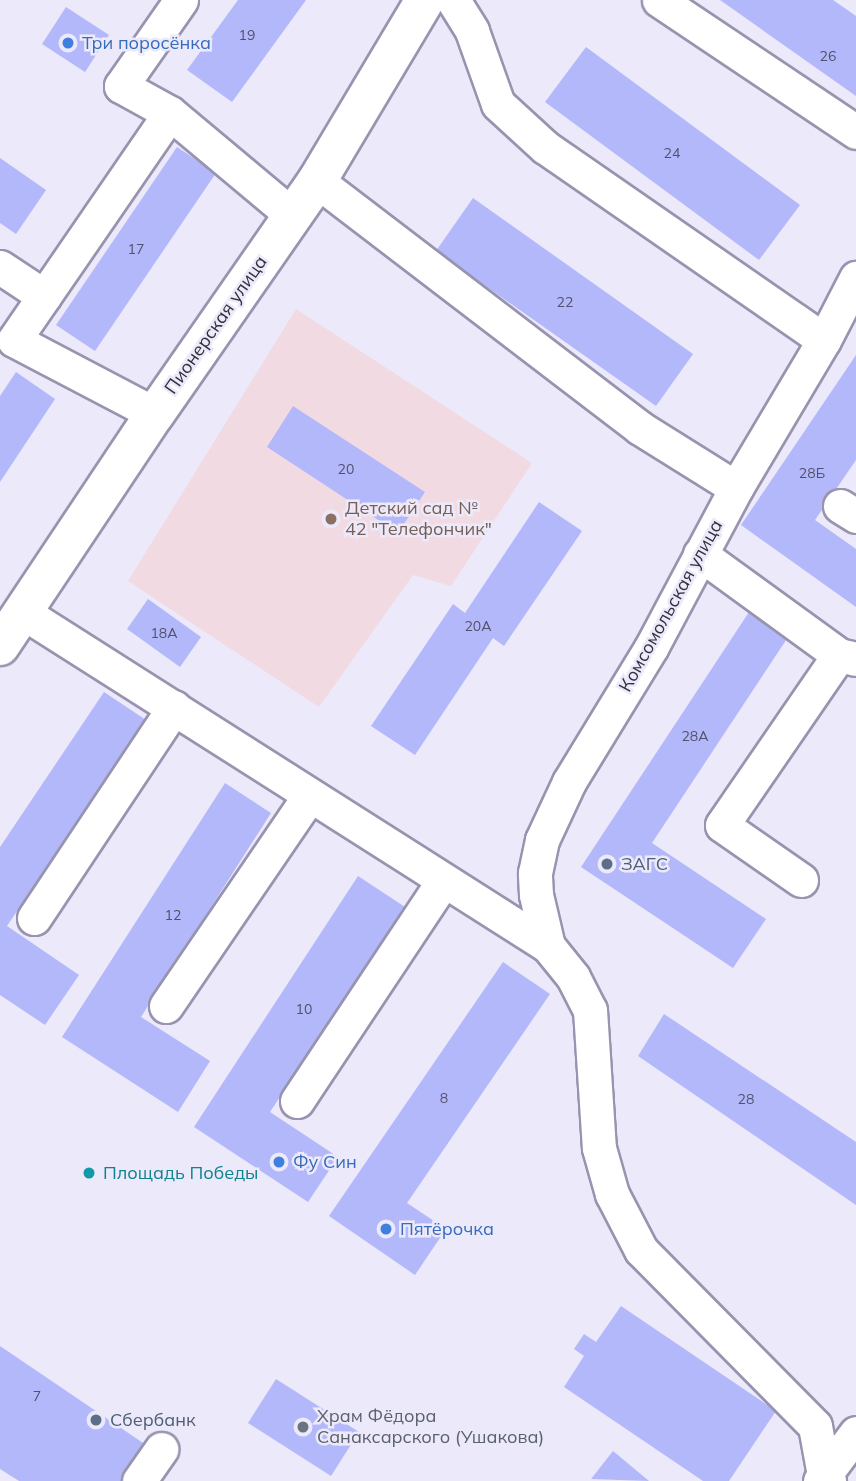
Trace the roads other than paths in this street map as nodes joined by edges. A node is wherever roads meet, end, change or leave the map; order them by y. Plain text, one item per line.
1 (181, 0) edge
2 (425, 0) edge
3 (453, 0) edge
4 (659, 0) edge
5 (170, 113) junction
6 (856, 132) edge
7 (317, 181) junction
8 (292, 215) junction
9 (0, 267) edge
10 (856, 278) edge
11 (44, 296) junction
12 (824, 340) junction
13 (7, 351) edge
14 (155, 414) junction
15 (736, 488) junction
16 (700, 554) junction
17 (24, 613) junction
18 (0, 646) edge
19 (847, 657) edge
20 (174, 707) junction
21 (309, 796) junction
22 (801, 880) dead end
23 (443, 881) junction
24 (34, 918) dead end
25 (548, 946) junction
26 (166, 1006) dead end
27 (297, 1101) dead end
28 (856, 1433) edge
29 (161, 1449) dead end
30 (825, 1479) edge
31 (139, 1481) edge

1 - 5 street
2 - 7 main road, Пионерская улица
3 - 12 street
4 - 6 street
5 - 8 street
5 - 11 street
7 - 8 main road, Пионерская улица
7 - 15 street
8 - 14 main road, Пионерская улица
9 - 11 street
10 - 12 street, Комсомольская улица
11 - 13 street
12 - 15 street, Комсомольская улица
13 - 14 street
14 - 17 main road, Пионерская улица
15 - 16 street, Комсомольская улица
16 - 19 street
16 - 25 street, Комсомольская улица
17 - 18 main road, Пионерская улица
17 - 20 street
19 - 22 street
20 - 21 street
20 - 24 street
21 - 23 street
21 - 26 street
23 - 25 street
23 - 27 street
25 - 30 street
28 - 30 street
29 - 31 street

